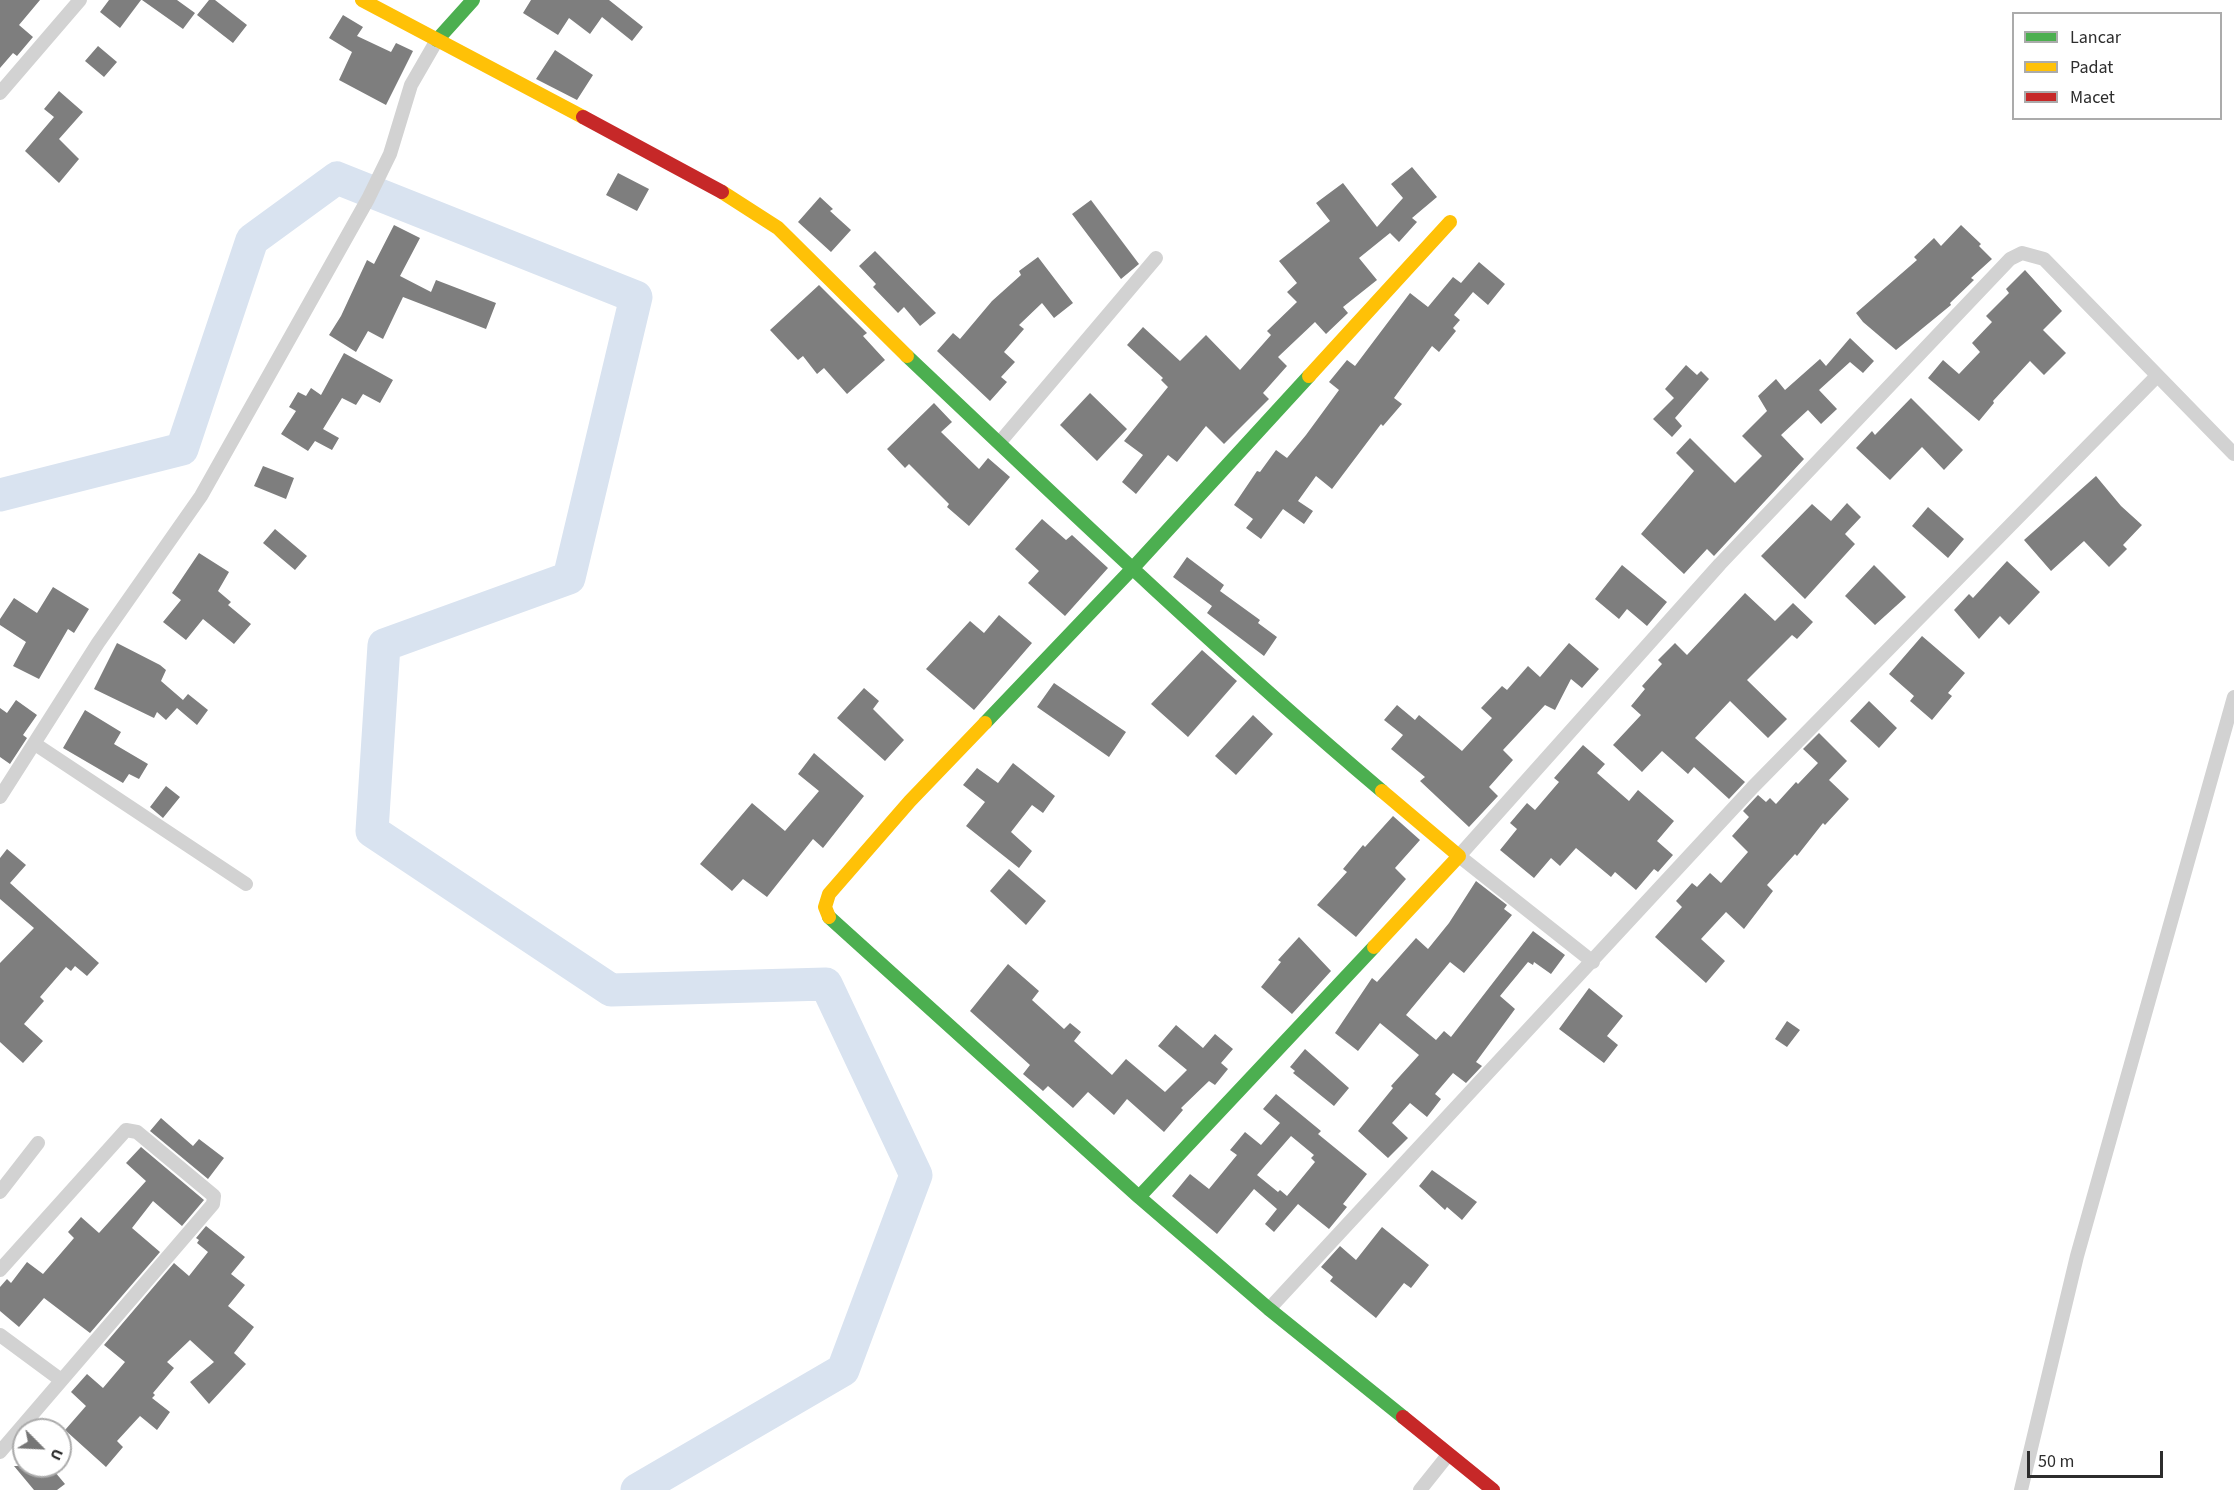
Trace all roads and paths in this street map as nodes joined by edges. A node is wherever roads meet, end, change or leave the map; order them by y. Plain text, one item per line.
1 (80, 0) edge
2 (362, 0) edge
3 (473, 0) edge
4 (437, 40) junction
5 (0, 93) edge
6 (1450, 222) dead end
7 (1156, 258) dead end
8 (2157, 376) junction
9 (1000, 442) junction
10 (2234, 454) edge
11 (1132, 569) junction
12 (2234, 697) edge
13 (35, 744) junction
14 (0, 797) edge
15 (1459, 856) junction
16 (246, 884) dead end
17 (1593, 962) junction
18 (38, 1143) dead end
19 (0, 1192) edge
20 (1139, 1197) junction
21 (0, 1270) edge
22 (1269, 1309) junction
23 (0, 1335) edge
24 (61, 1380) junction
25 (0, 1452) edge
26 (1448, 1455) junction
27 (1420, 1490) edge
28 (1493, 1490) edge
29 (2021, 1490) edge

1 - 5 street
2 - 4 street
3 - 4 street
4 - 9 street
4 - 13 street
6 - 11 street
7 - 9 street
8 - 10 street
8 - 15 street
8 - 17 street
9 - 11 street
11 - 15 street
11 - 20 street
12 - 29 street
13 - 14 street
13 - 16 street
15 - 17 street
15 - 20 street
17 - 22 street
18 - 19 street
20 - 22 street
21 - 24 street
22 - 26 street
23 - 24 street
24 - 25 street
26 - 27 street
26 - 28 street

